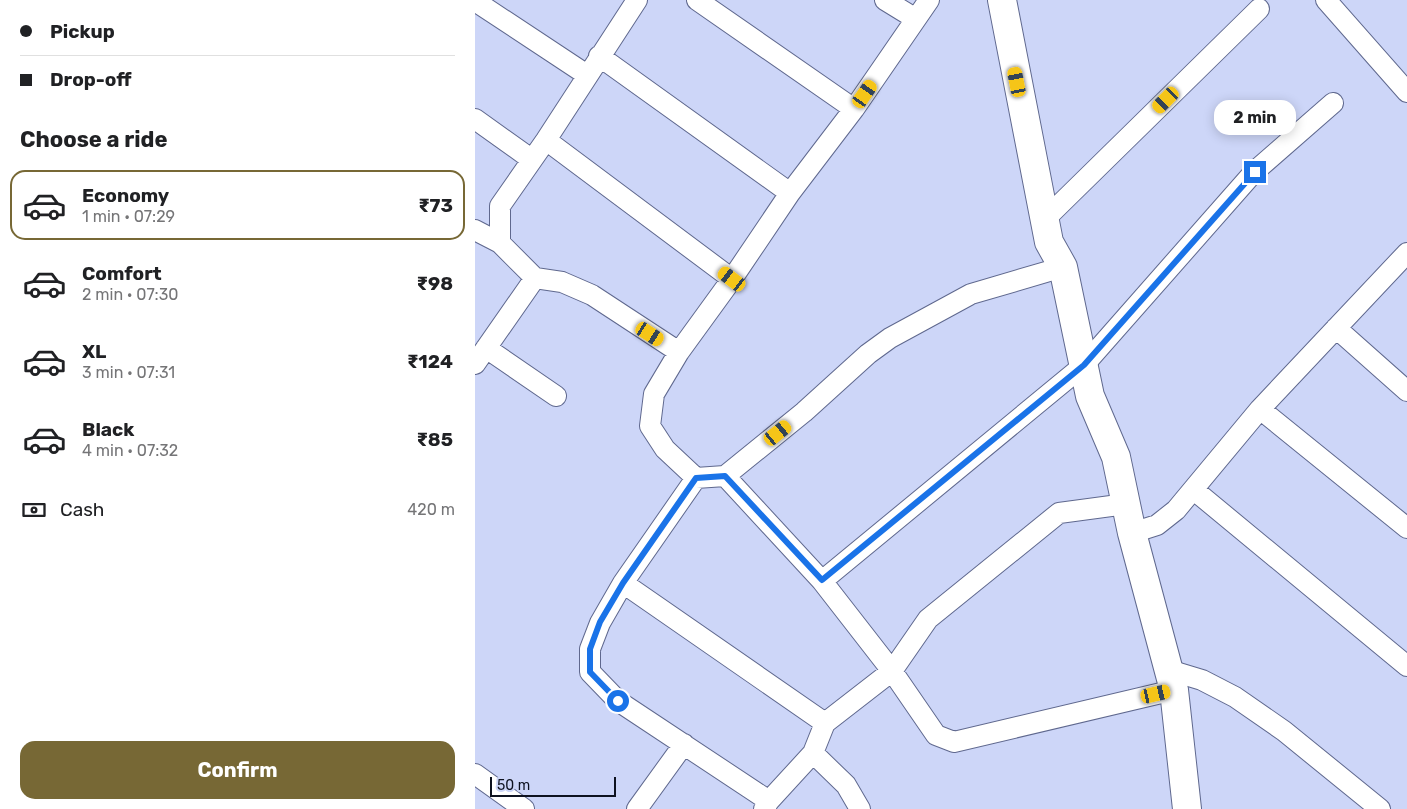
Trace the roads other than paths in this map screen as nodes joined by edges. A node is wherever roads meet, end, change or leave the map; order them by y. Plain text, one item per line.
1 (637, 0) edge
2 (697, 0) edge
3 (885, 0) edge
4 (929, 0) edge
5 (1002, 0) edge
6 (1326, 0) edge
7 (475, 1) edge
8 (1259, 9) dead end
9 (916, 19) junction
10 (599, 56) junction
11 (587, 75) junction
12 (1407, 92) edge
13 (1333, 103) dead end
14 (854, 109) junction
15 (475, 119) edge
16 (546, 140) junction
17 (531, 158) junction
18 (790, 193) junction
19 (1044, 220) junction
20 (475, 230) edge
21 (500, 243) junction
22 (1407, 253) edge
23 (1063, 267) junction
24 (535, 278) junction
25 (732, 279) junction
26 (1336, 328) junction
27 (679, 352) junction
28 (481, 356) edge
29 (1084, 365) junction
30 (1407, 391) edge
31 (556, 396) dead end
32 (1260, 409) junction
33 (725, 476) junction
34 (696, 478) junction
35 (1194, 490) junction
36 (1126, 504) junction
37 (1407, 528) edge
38 (1132, 533) junction
39 (822, 580) junction
40 (623, 583) junction
41 (1407, 666) edge
42 (892, 671) junction
43 (1171, 680) junction
44 (825, 723) junction
45 (684, 744) junction
46 (813, 753) junction
47 (475, 774) edge
48 (767, 805) edge
49 (524, 809) edge
50 (637, 809) edge
51 (859, 809) edge
52 (1185, 809) edge
53 (1380, 809) edge

1 - 10 street
2 - 14 street
3 - 9 street
4 - 9 street
5 - 19 street
6 - 12 street
7 - 11 street
8 - 19 street
9 - 14 street
10 - 11 street
10 - 18 street
11 - 16 street
13 - 29 street
14 - 18 street
15 - 17 street
16 - 17 street
16 - 25 street
17 - 21 street
18 - 25 street
19 - 23 street
20 - 21 street
21 - 24 street
22 - 26 street
23 - 29 street
23 - 33 street
24 - 27 street
24 - 28 street
25 - 27 street
26 - 30 street
26 - 32 street
27 - 34 street
28 - 31 street
29 - 36 street
29 - 39 street
32 - 35 street
32 - 37 street
33 - 34 street
33 - 39 street
34 - 40 street
35 - 38 street
35 - 41 street
36 - 38 street
36 - 42 street
38 - 43 street
39 - 42 street
40 - 44 street
40 - 45 street
42 - 43 street
42 - 44 street
43 - 52 street
43 - 53 street
44 - 46 street
45 - 48 street
45 - 50 street
46 - 48 street
46 - 51 street
47 - 49 street

